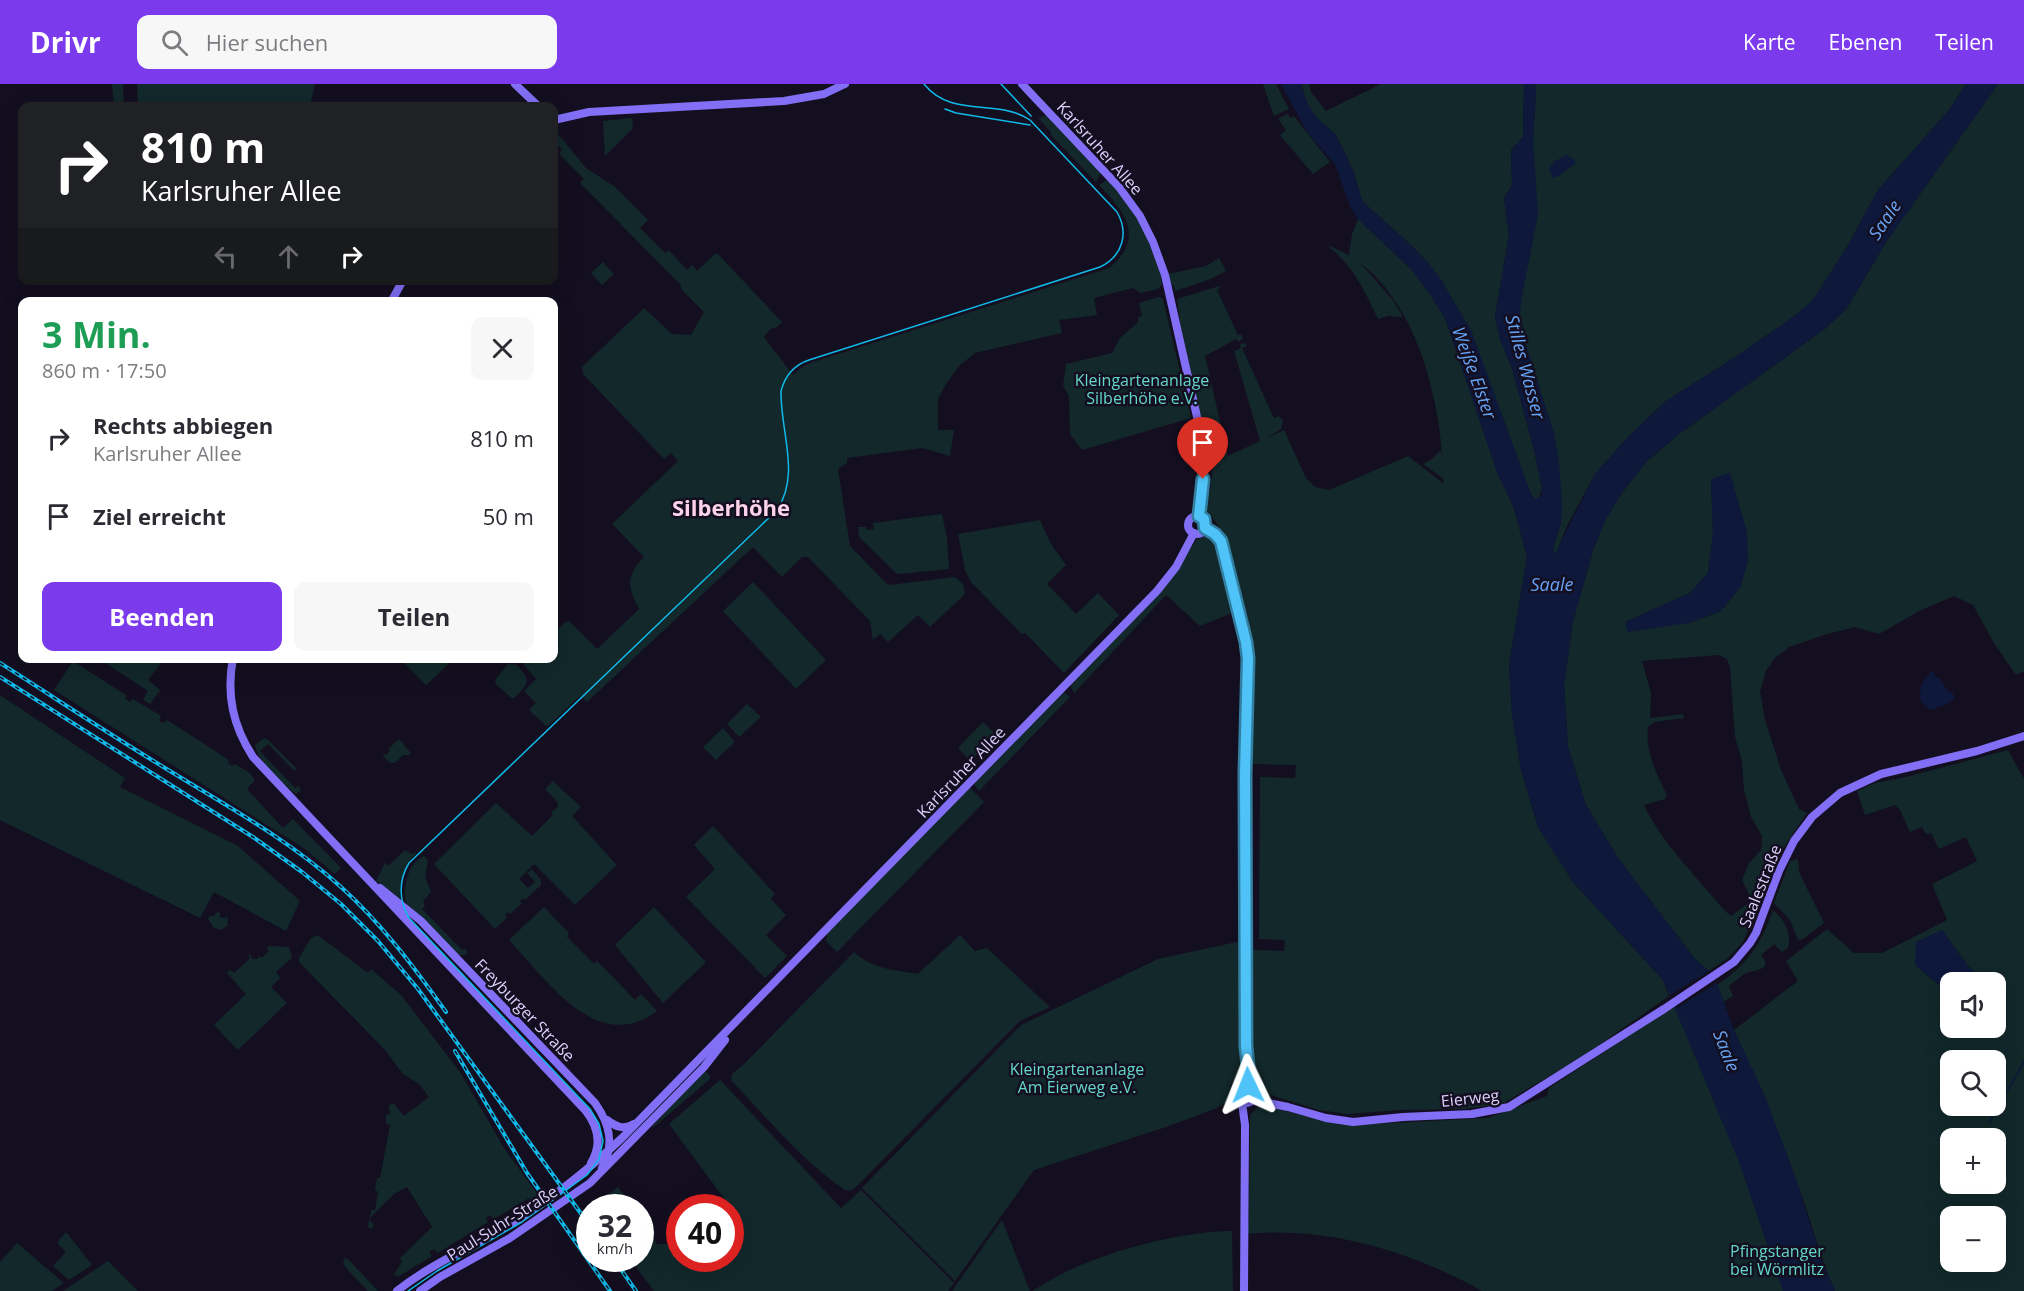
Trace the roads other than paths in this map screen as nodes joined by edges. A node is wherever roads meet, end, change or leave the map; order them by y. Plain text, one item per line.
1 (515, 84) edge
2 (845, 84) edge
3 (1022, 84) edge
4 (534, 102) edge
5 (558, 119) edge
6 (1199, 516) junction
7 (1205, 528) junction
8 (1194, 533) junction
9 (233, 663) edge
10 (2024, 736) edge
11 (373, 884) junction
12 (1664, 1009) joint
13 (737, 1021) junction
14 (1249, 1095) junction
15 (606, 1119) junction
16 (638, 1122) junction
17 (598, 1142) joint
18 (609, 1150) junction
19 (586, 1169) junction
20 (596, 1177) junction
21 (569, 1183) joint
22 (397, 1291) edge
23 (420, 1291) edge
24 (1244, 1291) edge

1 - 4 street
2 - 5 street
3 - 6 street, Karlsruher Allee
6 - 7 street
6 - 8 street
7 - 8 street
7 - 14 street
8 - 13 street, Karlsruher Allee
9 - 11 street, Freyburger Straße
10 - 12 street, Saalestraße
11 - 15 street, Freyburger Straße
11 - 17 street, Freyburger Straße
12 - 14 street, Eierweg
13 - 16 street, Karlsruher Allee
13 - 20 street, Karlsruher Allee
14 - 24 street
15 - 16 street
15 - 18 street
16 - 18 street, Karlsruher Allee
17 - 19 street, Karlsruher Allee
18 - 19 street, Karlsruher Allee
18 - 20 street
19 - 21 street, Karlsruher Allee
20 - 23 street, Paul-Suhr-Straße
21 - 22 street, Paul-Suhr-Straße

